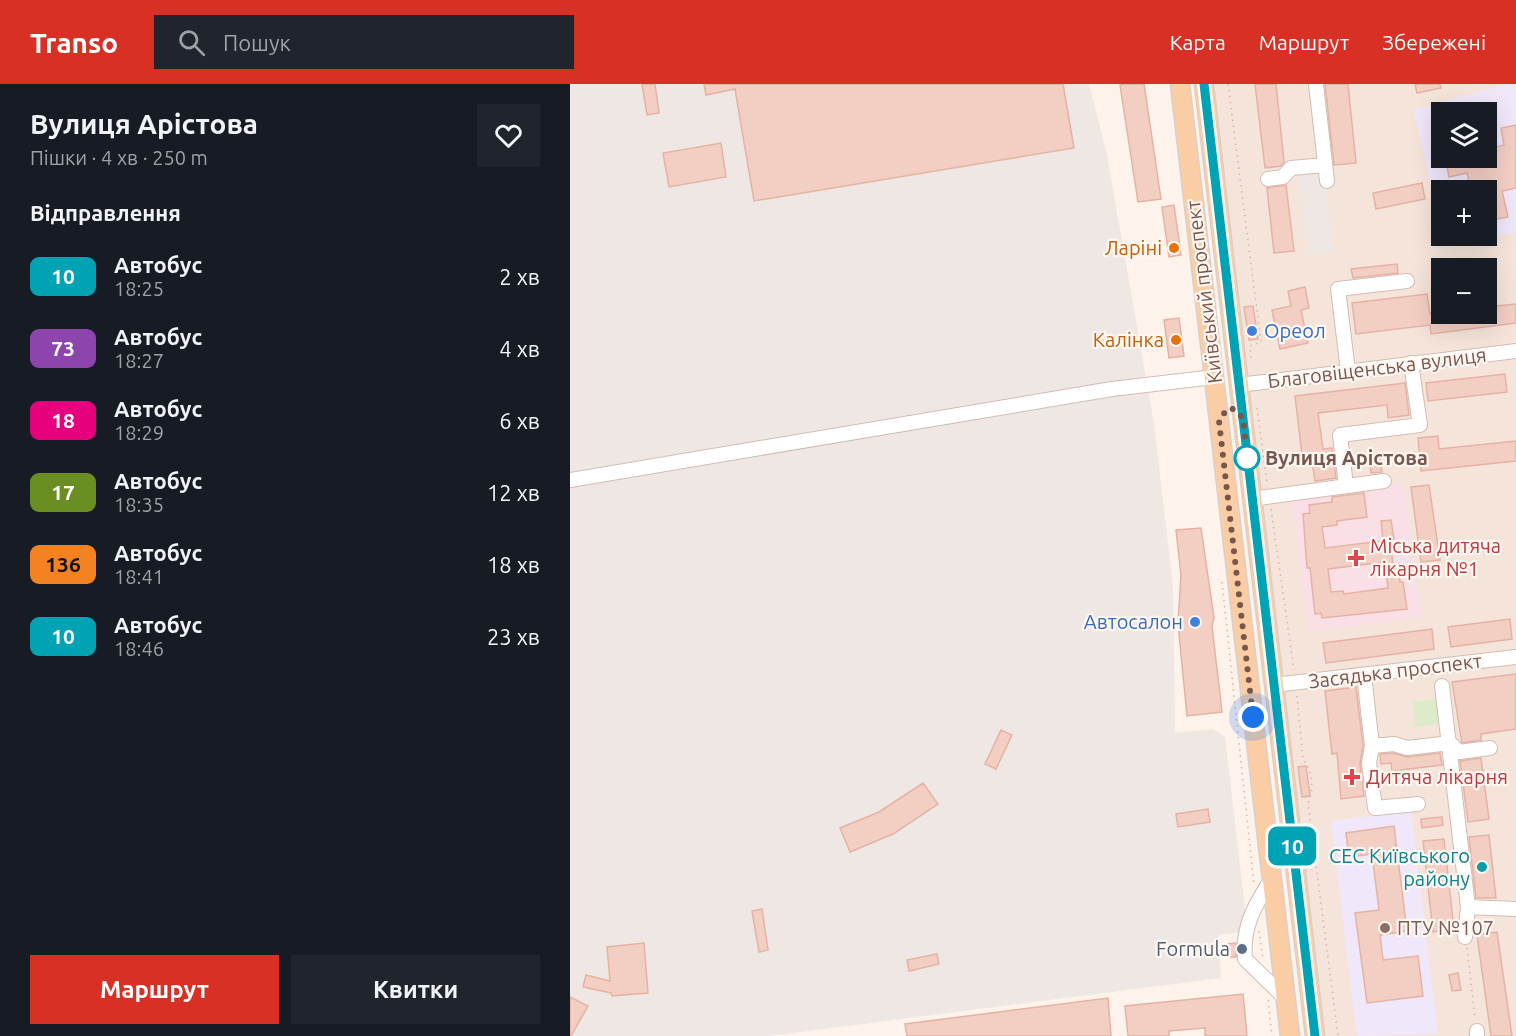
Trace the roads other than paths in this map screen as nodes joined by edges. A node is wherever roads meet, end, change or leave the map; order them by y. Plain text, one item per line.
1 (1180, 84) edge
2 (1204, 84) edge
3 (1316, 84) edge
4 (1325, 165) junction
5 (1268, 179) dead end
6 (1327, 182) dead end
7 (1407, 281) dead end
8 (1516, 351) edge
9 (1243, 357) junction
10 (1411, 363) junction
11 (1213, 368) junction
12 (1348, 371) junction
13 (1239, 385) junction
14 (1250, 413) junction
15 (1219, 421) junction
16 (570, 480) edge
17 (1384, 481) dead end
18 (1346, 486) junction
19 (1261, 498) junction
20 (1516, 657) edge
21 (1364, 675) junction
22 (1274, 685) junction
23 (1442, 686) dead end
24 (1450, 743) junction
25 (1372, 746) junction
26 (1490, 748) dead end
27 (1418, 804) dead end
28 (1271, 880) junction
29 (1468, 907) junction
30 (1515, 909) edge
31 (1516, 923) edge
32 (1465, 937) road end
33 (1276, 1000) junction
34 (1290, 1036) edge
35 (1315, 1036) edge

1 - 11 main road, Київський проспект
2 - 9 main road, Київський проспект
3 - 4 street
4 - 5 street
4 - 6 street
7 - 12 street
8 - 10 street, Благовіщенська вулиця
9 - 11 main road
9 - 13 main road, Київський проспект
10 - 12 street, Благовіщенська вулиця
10 - 18 street
11 - 15 main road, Київський проспект
11 - 16 street
12 - 13 street, Благовіщенська вулиця
13 - 14 main road, Київський проспект
14 - 15 main road
14 - 19 main road, Київський проспект
15 - 28 main road, Київський проспект
17 - 18 street
18 - 19 street
19 - 22 main road, Київський проспект
20 - 21 street, Засядька проспект
21 - 22 street, Засядька проспект
21 - 25 street
22 - 35 main road, Київський проспект
23 - 24 street
24 - 25 street
24 - 26 street
24 - 29 street
25 - 27 street
28 - 33 main road, Київський проспект
28 - 33 street
29 - 30 street
29 - 32 street
30 - 31 street
33 - 34 main road, Київський проспект

